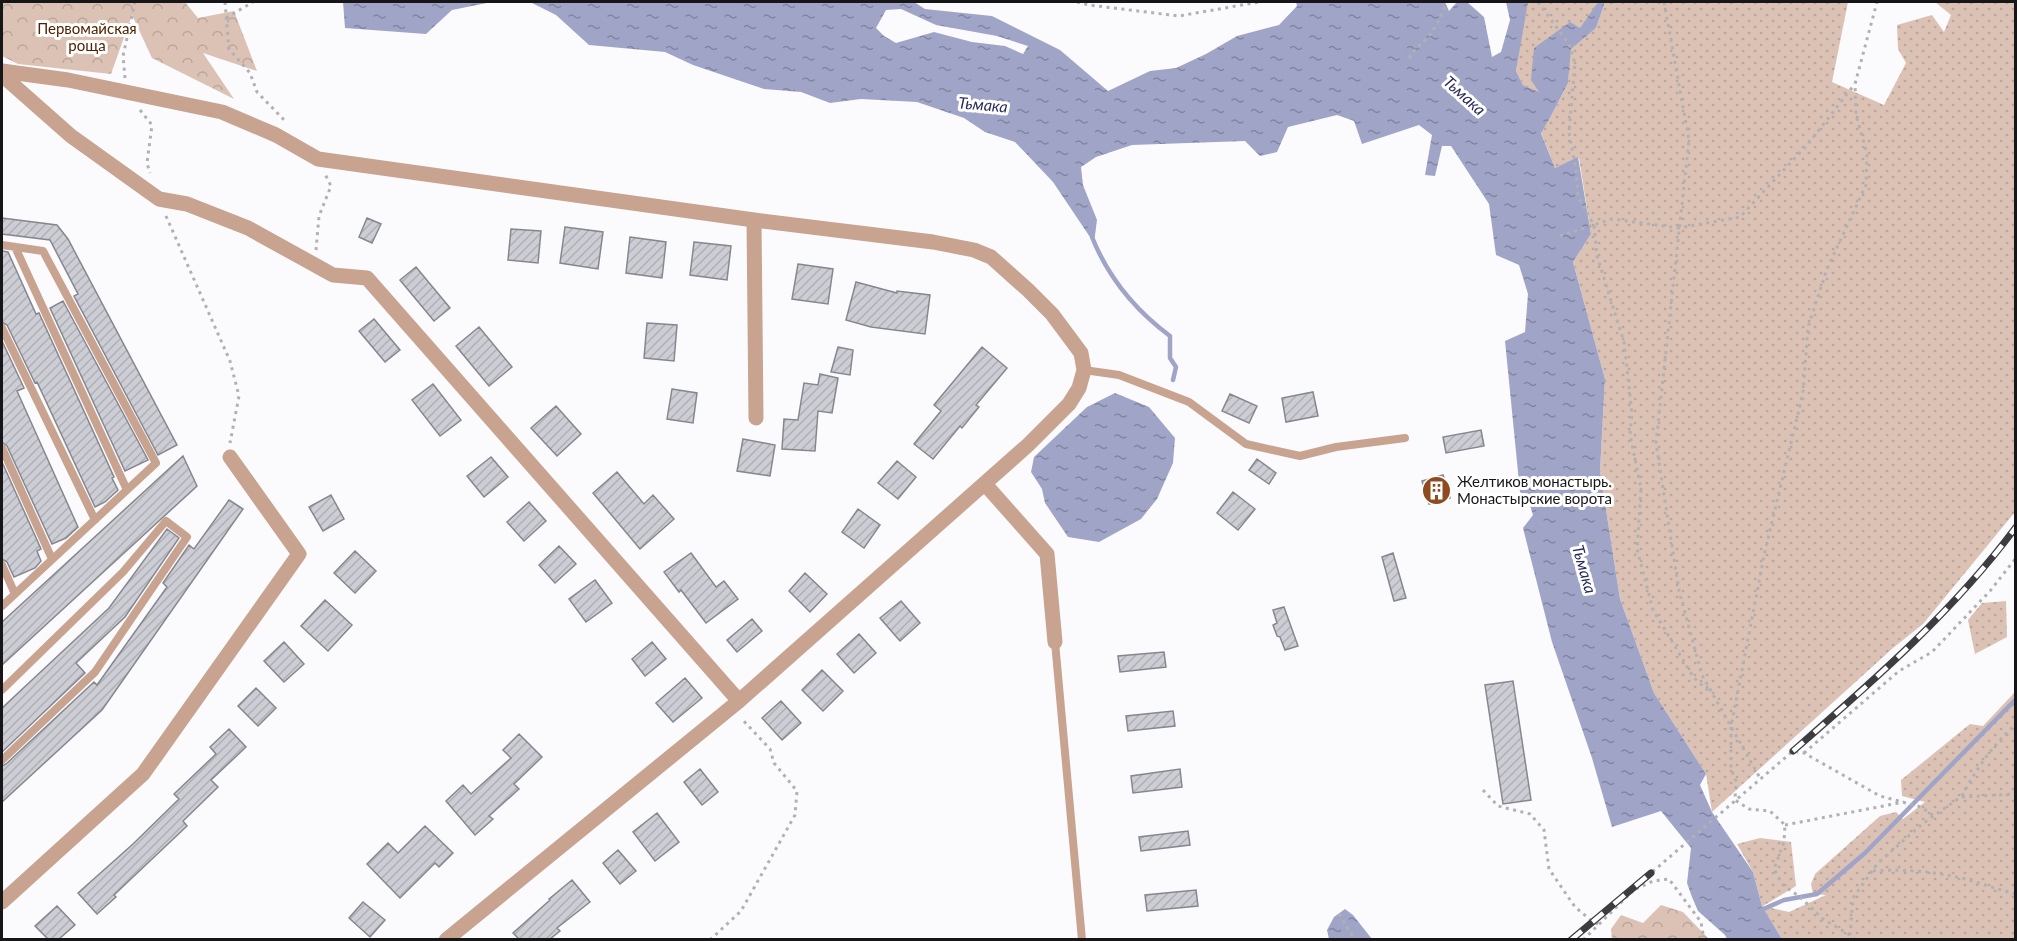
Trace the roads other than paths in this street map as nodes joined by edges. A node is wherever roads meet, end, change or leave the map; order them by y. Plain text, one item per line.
1 (2, 73) edge
2 (754, 220) junction
3 (2, 245) edge
4 (15, 247) junction
5 (2, 328) edge
6 (1084, 370) junction
7 (756, 418) dead end
8 (1405, 438) dead end
9 (2, 448) edge
10 (230, 457) road end
11 (985, 484) junction
12 (127, 490) junction
13 (95, 520) junction
14 (52, 559) junction
15 (2, 565) edge
16 (15, 594) junction
17 (2, 606) edge
18 (1055, 642) joint
19 (2, 690) edge
20 (740, 701) junction
21 (2, 760) edge
22 (2, 903) edge
23 (446, 939) edge
24 (1082, 939) edge

1 - 2 street
1 - 20 street
2 - 6 street
2 - 7 street
3 - 4 lane
4 - 12 lane
4 - 12 lane
5 - 13 lane
6 - 8 lane
6 - 11 street
9 - 14 lane
10 - 22 street
11 - 18 street
11 - 20 street
12 - 13 lane
13 - 14 lane
14 - 16 lane
15 - 16 lane
16 - 17 lane
18 - 24 lane
19 - 21 lane
20 - 23 street

